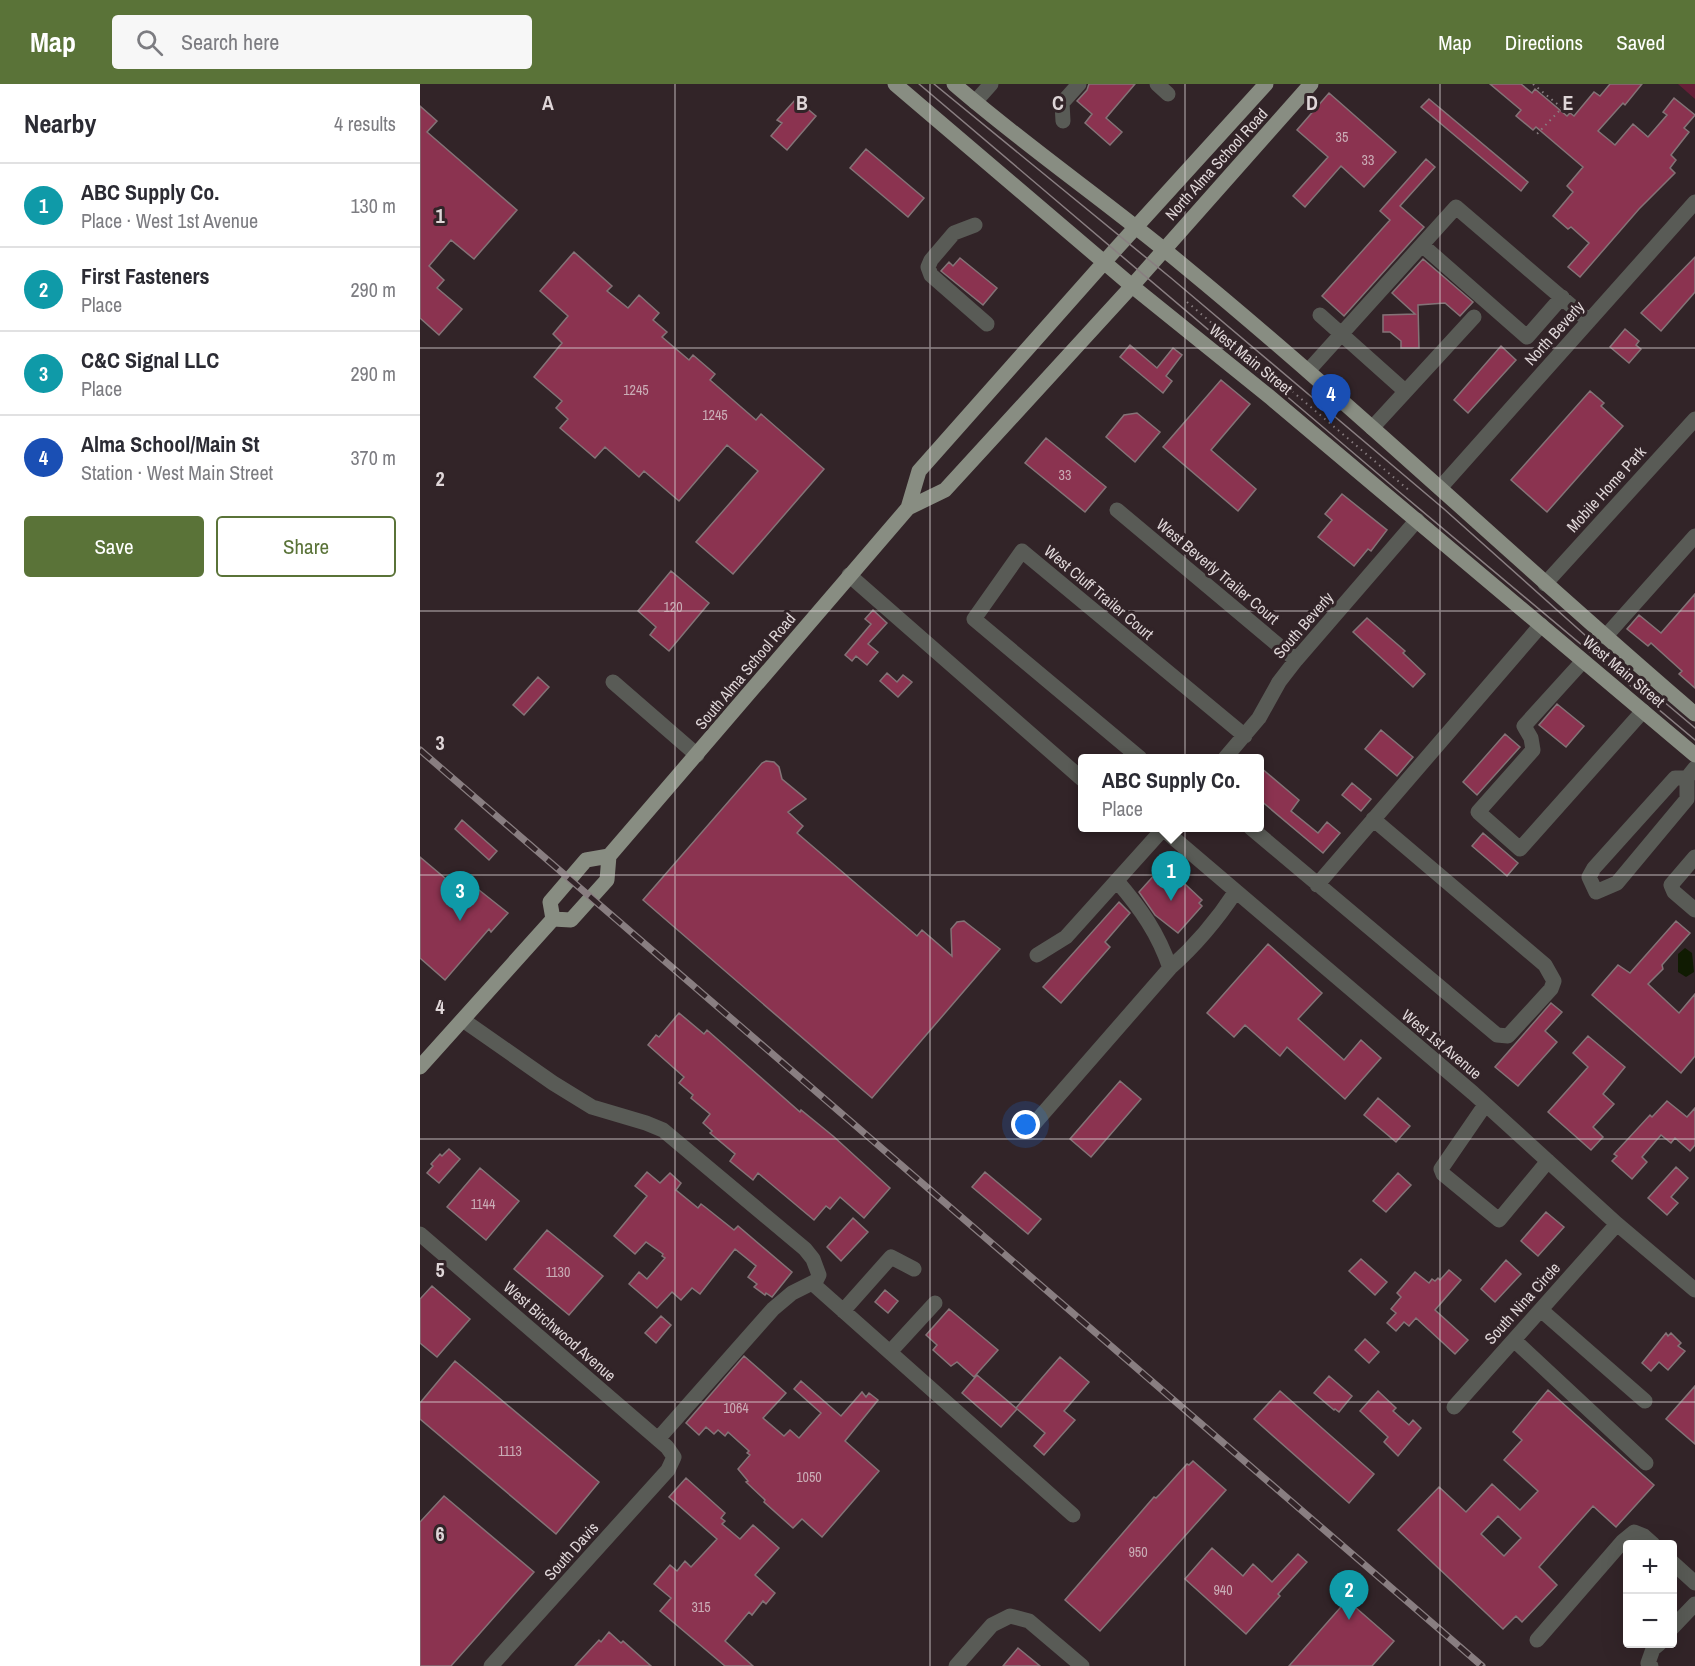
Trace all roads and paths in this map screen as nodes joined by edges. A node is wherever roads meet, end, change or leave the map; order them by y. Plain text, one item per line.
1 (895, 84) edge
2 (954, 84) edge
3 (991, 84) edge
4 (1079, 84) edge
5 (1266, 84) edge
6 (1311, 84) edge
7 (1533, 84) edge
8 (975, 102) junction
9 (1063, 121) dead end
10 (1535, 136) dead end
11 (1695, 202) edge
12 (975, 225) dead end
13 (1135, 228) junction
14 (1422, 245) junction
15 (1118, 246) joint
16 (1164, 250) junction
17 (1104, 262) junction
18 (1147, 268) joint
19 (1132, 286) junction
20 (1562, 297) junction
21 (1187, 302) dead end
22 (1320, 315) dead end
23 (1474, 317) dead end
24 (1589, 321) junction
25 (987, 324) dead end
26 (1341, 334) junction
27 (1308, 371) junction
28 (1406, 391) junction
29 (1695, 419) edge
30 (1372, 428) junction
31 (1440, 488) junction
32 (1411, 492) dead end
33 (908, 508) junction
34 (1117, 510) dead end
35 (1417, 520) junction
36 (1695, 536) edge
37 (849, 575) junction
38 (1545, 584) junction
39 (1541, 625) junction
40 (1605, 637) junction
41 (1296, 660) junction
42 (1583, 661) junction
43 (614, 682) dead end
44 (1643, 711) junction
45 (1695, 714) edge
46 (1245, 736) junction
47 (1134, 754) edge
48 (1229, 754) edge
49 (697, 755) junction
50 (1695, 755) edge
51 (1691, 773) edge
52 (1078, 775) edge
53 (1373, 819) junction
54 (1160, 832) edge
55 (1169, 832) edge
56 (1256, 832) edge
57 (609, 856) junction
58 (1695, 857) edge
59 (1117, 881) junction
60 (1317, 885) junction
61 (1236, 891) junction
62 (1695, 910) edge
63 (553, 920) junction
64 (1037, 955) dead end
65 (1170, 968) junction
66 (463, 1020) junction
67 (420, 1067) edge
68 (1485, 1105) junction
69 (1034, 1125) dead end
70 (1548, 1161) junction
71 (1617, 1224) junction
72 (420, 1234) edge
73 (914, 1269) dead end
74 (812, 1283) junction
75 (1695, 1290) edge
76 (935, 1303) dead end
77 (1541, 1310) junction
78 (843, 1311) junction
79 (1514, 1340) junction
80 (890, 1352) junction
81 (1645, 1401) dead end
82 (1454, 1407) dead end
83 (658, 1439) junction
84 (674, 1457) joint
85 (1646, 1463) dead end
86 (1073, 1515) dead end
87 (1624, 1540) edge
88 (1648, 1540) edge
89 (1623, 1541) edge
90 (1677, 1567) edge
91 (1695, 1583) edge
92 (1695, 1604) edge
93 (1677, 1623) edge
94 (1537, 1640) dead end
95 (1654, 1648) edge
96 (491, 1666) edge
97 (956, 1666) edge
98 (1082, 1666) edge
99 (1651, 1666) edge

1 - 17 main road, West Main Street
2 - 8 main road, West Main Street
3 - 8 street
4 - 9 street
5 - 13 main road, North Alma School Road
6 - 16 main road, North Alma School Road
7 - 10 path
8 - 13 main road, West Main Street
11 - 24 street, North Beverly
12 - 25 street
13 - 15 main road, North Alma School Road
13 - 16 main road, West Main Street
14 - 20 street
14 - 20 street
14 - 26 street
15 - 17 main road, South Alma School Road
16 - 18 main road, North Alma School Road
16 - 27 main road, West Main Street
17 - 19 main road, West Main Street
17 - 33 main road, South Alma School Road
18 - 19 main road, South Alma School Road
19 - 33 main road, South Alma School Road
19 - 35 main road, West Main Street
20 - 24 street
21 - 32 path
22 - 26 street
23 - 28 street
24 - 31 street, North Beverly
26 - 27 street
26 - 28 street
27 - 30 main road, West Main Street
28 - 30 street
29 - 38 street, Mobile Home Park
30 - 31 main road, West Main Street
31 - 38 main road, West Main Street
33 - 37 main road, South Alma School Road
34 - 41 street, West Beverly Trailer Court
35 - 39 main road, West Main Street
35 - 41 street, South Beverly
36 - 40 street
37 - 49 main road, South Alma School Road
37 - 52 street
38 - 40 main road, West Main Street
39 - 42 main road, West Main Street
39 - 53 street
40 - 45 main road, West Main Street
41 - 46 street, South Beverly
42 - 44 main road, West Main Street
42 - 44 street
43 - 49 street
44 - 50 main road, West Main Street
46 - 47 street, West Cluff Trailer Court
46 - 48 street, South Beverly
49 - 57 main road, South Alma School Road
51 - 51 street
53 - 60 street
53 - 60 street
54 - 59 street
55 - 61 street, West 1st Avenue
56 - 60 street
57 - 63 main road, South Alma School Road
57 - 63 main road
58 - 62 street
59 - 64 street
59 - 65 street
61 - 65 street
61 - 68 street, West 1st Avenue
63 - 66 main road, South Alma School Road
65 - 69 street
66 - 67 main road, South Alma School Road
66 - 74 street
68 - 70 street, West 1st Avenue
68 - 70 street
70 - 71 street, West 1st Avenue
71 - 75 street, West 1st Avenue
71 - 77 street, South Nina Circle
72 - 83 street, West Birchwood Avenue
73 - 78 street
74 - 78 street
74 - 83 street
76 - 80 street
77 - 79 street, South Nina Circle
77 - 81 street
78 - 80 street
79 - 82 street, South Nina Circle
79 - 85 street
80 - 86 street
83 - 84 street, West Birchwood Avenue
84 - 96 street, South Davis
87 - 88 street
89 - 94 street
90 - 91 street
92 - 93 street
95 - 99 street
97 - 98 street

